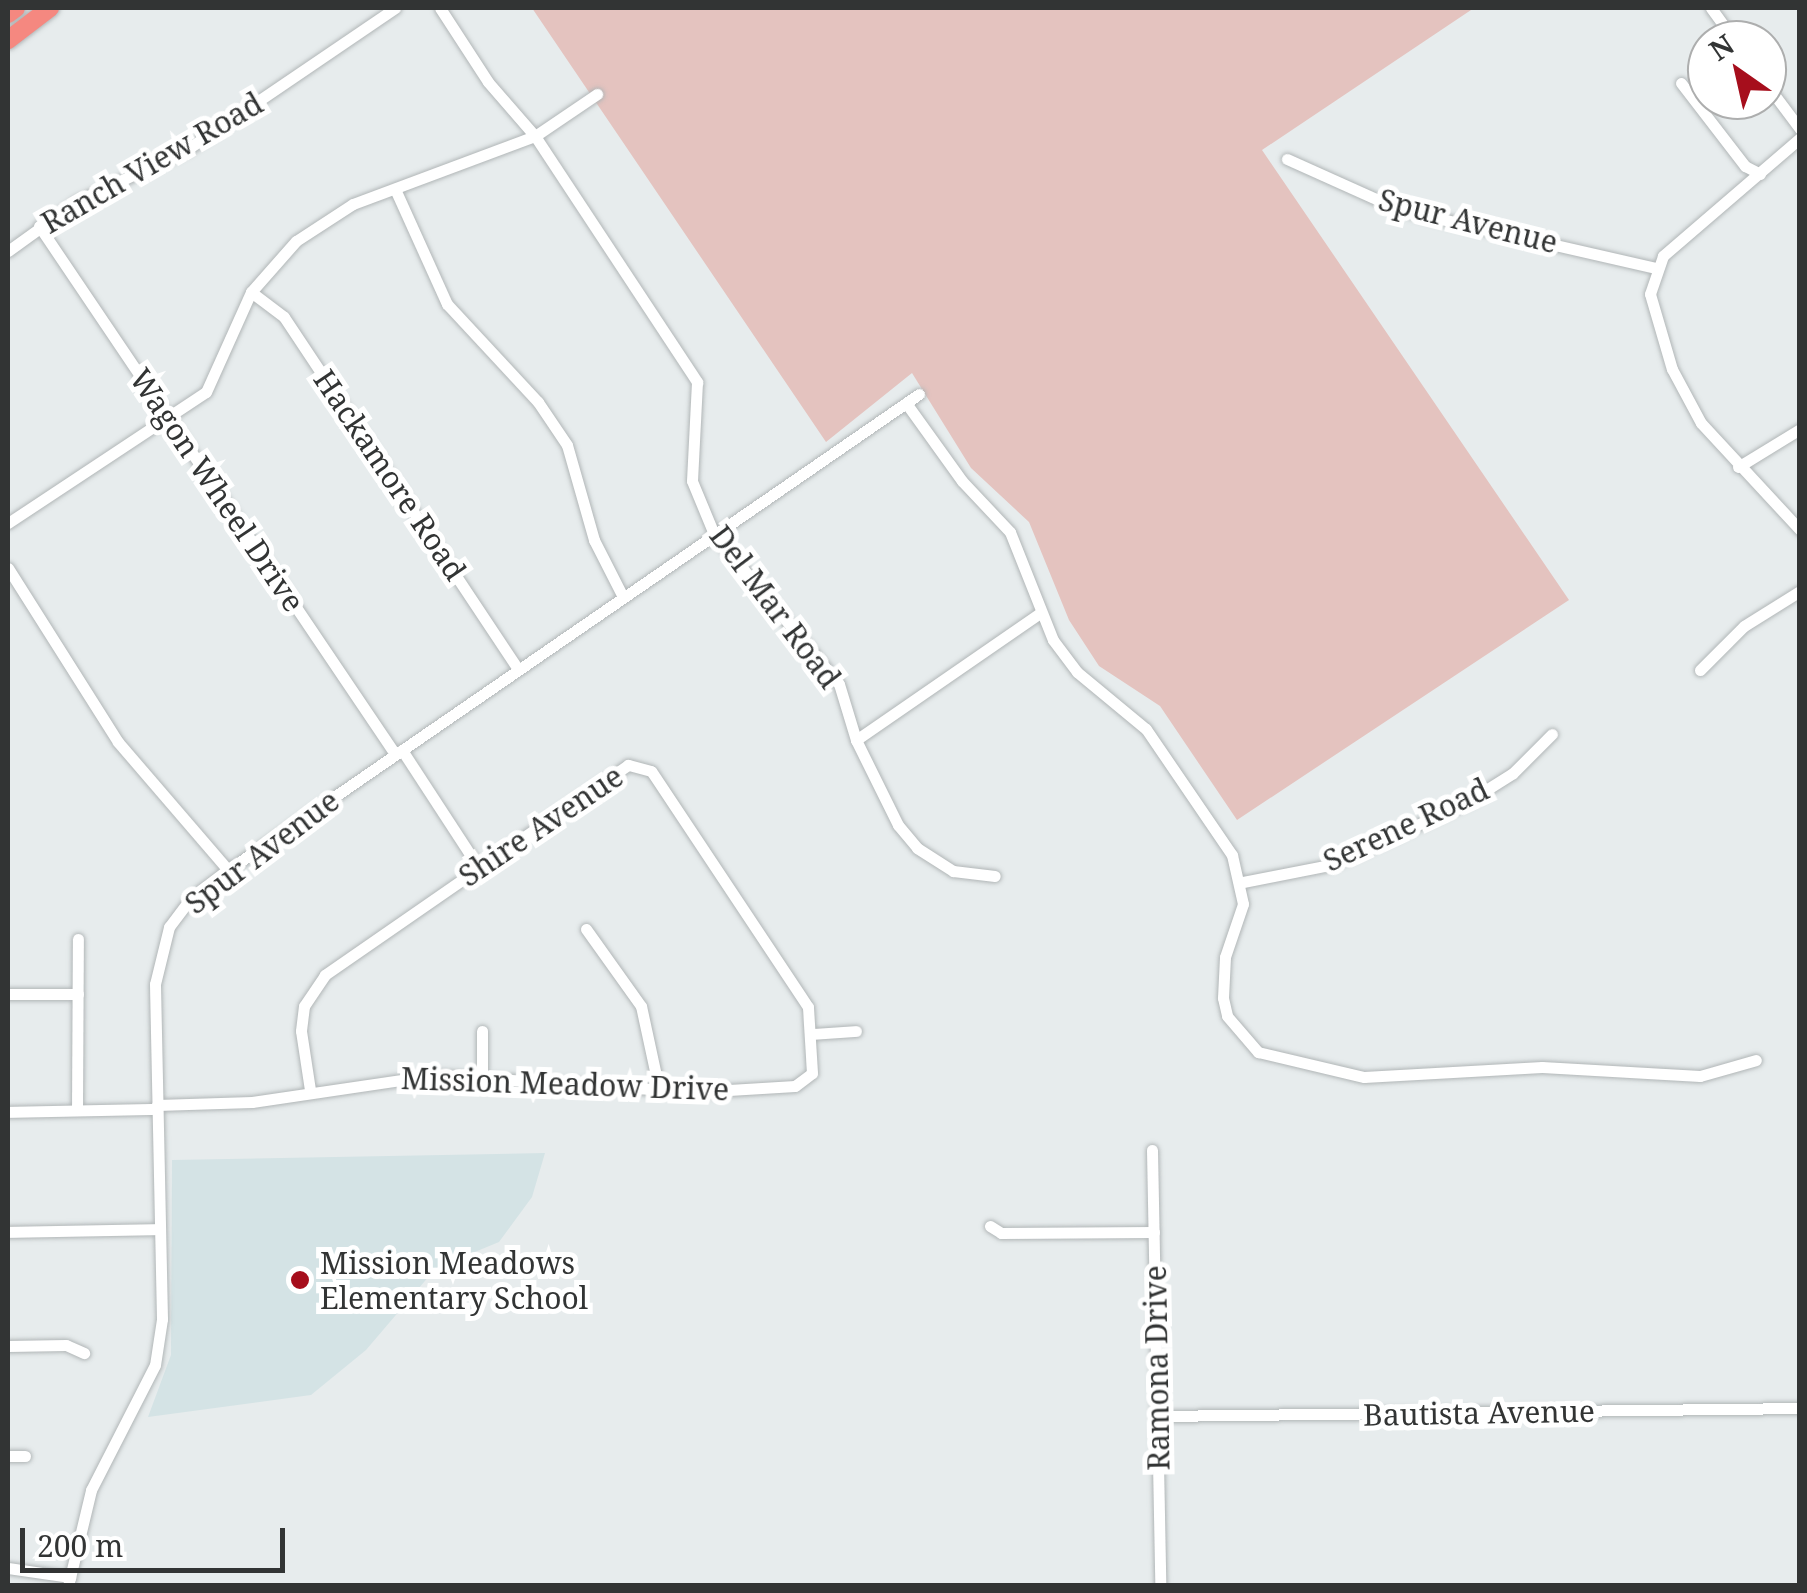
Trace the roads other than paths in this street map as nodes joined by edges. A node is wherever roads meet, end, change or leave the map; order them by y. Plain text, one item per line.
1 (16, 8) edge
2 (50, 8) edge
3 (395, 8) edge
4 (440, 8) edge
5 (8, 14) edge
6 (8, 40) edge
7 (1680, 82) dead end
8 (597, 94) dead end
9 (534, 136) junction
10 (1800, 138) edge
11 (1287, 159) dead end
12 (1760, 174) junction
13 (395, 188) junction
14 (39, 226) junction
15 (8, 251) edge
16 (1655, 268) junction
17 (251, 292) junction
18 (919, 394) dead end
19 (906, 402) junction
20 (168, 419) junction
21 (1800, 429) edge
22 (1738, 468) junction
23 (8, 523) edge
24 (1800, 530) edge
25 (714, 534) junction
26 (8, 568) edge
27 (1800, 591) edge
28 (622, 595) junction
29 (1040, 613) junction
30 (518, 670) junction
31 (1700, 670) dead end
32 (1552, 734) dead end
33 (856, 740) junction
34 (399, 752) junction
35 (479, 868) junction
36 (228, 870) junction
37 (994, 876) dead end
38 (1242, 882) junction
39 (586, 928) dead end
40 (78, 940) dead end
41 (8, 994) edge
42 (78, 994) junction
43 (856, 1030) dead end
44 (482, 1031) dead end
45 (812, 1034) junction
46 (1756, 1060) dead end
47 (482, 1077) junction
48 (795, 1086) joint
49 (659, 1089) junction
50 (310, 1090) junction
51 (158, 1107) junction
52 (77, 1110) junction
53 (8, 1112) edge
54 (1152, 1150) dead end
55 (990, 1226) dead end
56 (160, 1229) junction
57 (8, 1232) edge
58 (1154, 1232) junction
59 (8, 1346) edge
60 (84, 1353) dead end
61 (1800, 1408) edge
62 (1158, 1416) junction
63 (8, 1456) edge
64 (25, 1456) dead end
65 (8, 1568) edge
66 (69, 1581) edge
67 (1160, 1586) edge

1 - 5 highway
2 - 6 highway
3 - 14 street, Ranch View Road
4 - 9 street
7 - 12 street
8 - 9 street
9 - 13 street
9 - 25 street, Del Mar Road
10 - 12 street
11 - 16 street, Spur Avenue
12 - 16 street
13 - 17 street
13 - 28 street
14 - 15 street, Ranch View Road
14 - 20 street, Wagon Wheel Drive
16 - 22 street
17 - 20 street
17 - 30 street, Hackamore Road
18 - 19 street, Spur Avenue
19 - 25 street, Spur Avenue
19 - 29 street
20 - 23 street
20 - 34 street, Wagon Wheel Drive
21 - 22 street
22 - 24 street
25 - 28 street, Spur Avenue
25 - 33 street, Del Mar Road
26 - 36 street
27 - 31 street
28 - 30 street, Spur Avenue
29 - 33 street
29 - 38 street
30 - 34 street, Spur Avenue
32 - 38 street, Serene Road
33 - 37 street, Del Mar Road
34 - 35 street, Wagon Wheel Drive
34 - 36 street, Spur Avenue
35 - 45 street, Shire Avenue
35 - 50 street, Shire Avenue
36 - 51 street, Spur Avenue
38 - 46 street
39 - 49 street
40 - 42 street
41 - 42 street
42 - 52 street
43 - 45 street
44 - 47 street
45 - 48 street, Shire Avenue
47 - 49 street, Mission Meadow Drive
47 - 50 street, Mission Meadow Drive
48 - 49 street, Mission Meadow Drive
50 - 51 street, Mission Meadow Drive
51 - 52 street, Mission Meadow Drive
51 - 56 street, Spur Avenue
52 - 53 street, Mission Meadow Drive
54 - 58 street, Ramona Drive
55 - 58 street
56 - 57 street
56 - 66 street, Spur Avenue
58 - 62 street, Ramona Drive
59 - 60 street
61 - 62 street, Bautista Avenue
62 - 67 street, Ramona Drive
63 - 64 street
65 - 66 street

